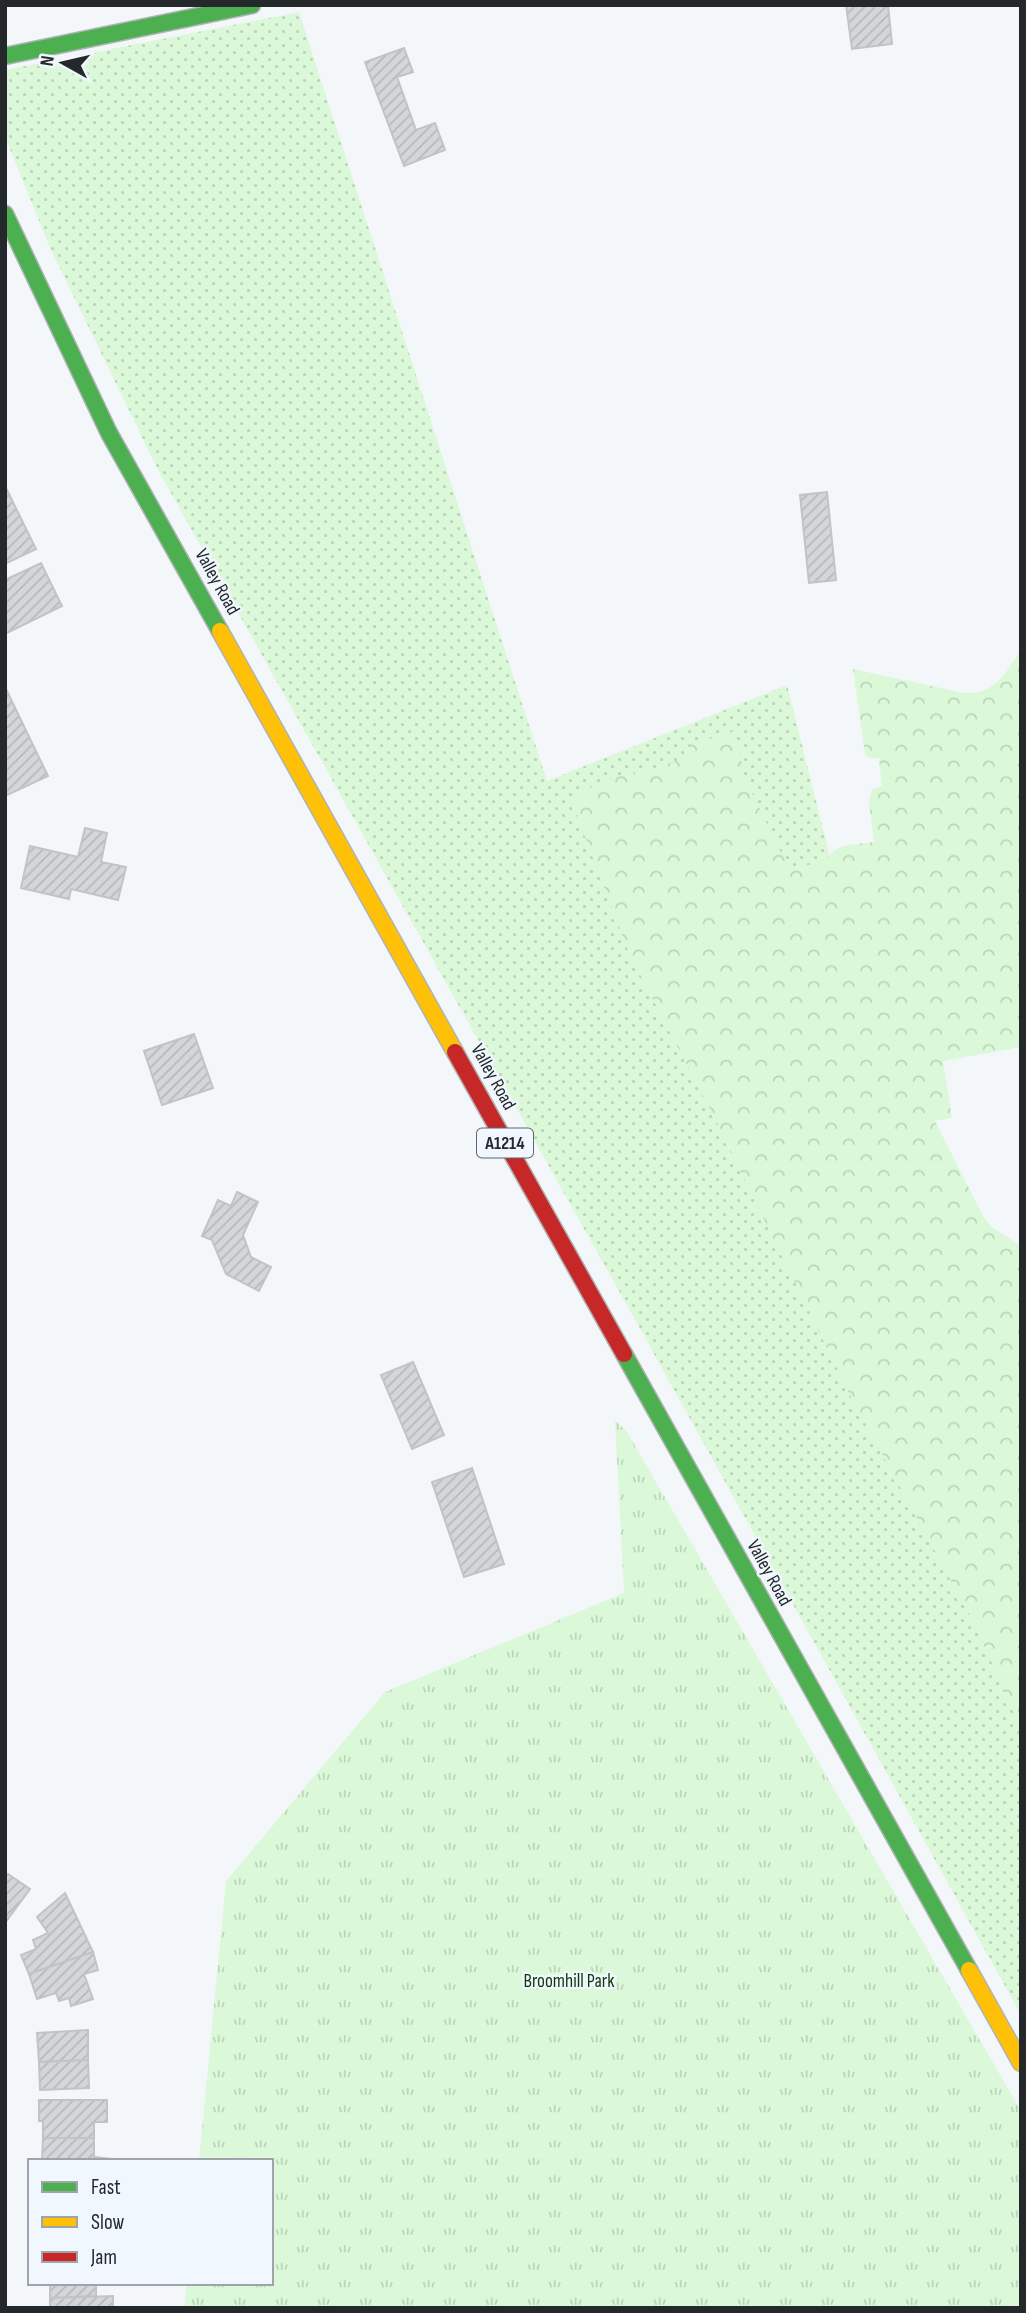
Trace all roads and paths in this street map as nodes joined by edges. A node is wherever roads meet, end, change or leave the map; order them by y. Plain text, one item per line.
1 (252, 5) edge
2 (5, 55) edge
3 (5, 214) edge
4 (1021, 2063) edge

1 - 2 main road
3 - 4 main road, Valley Road / A1214

